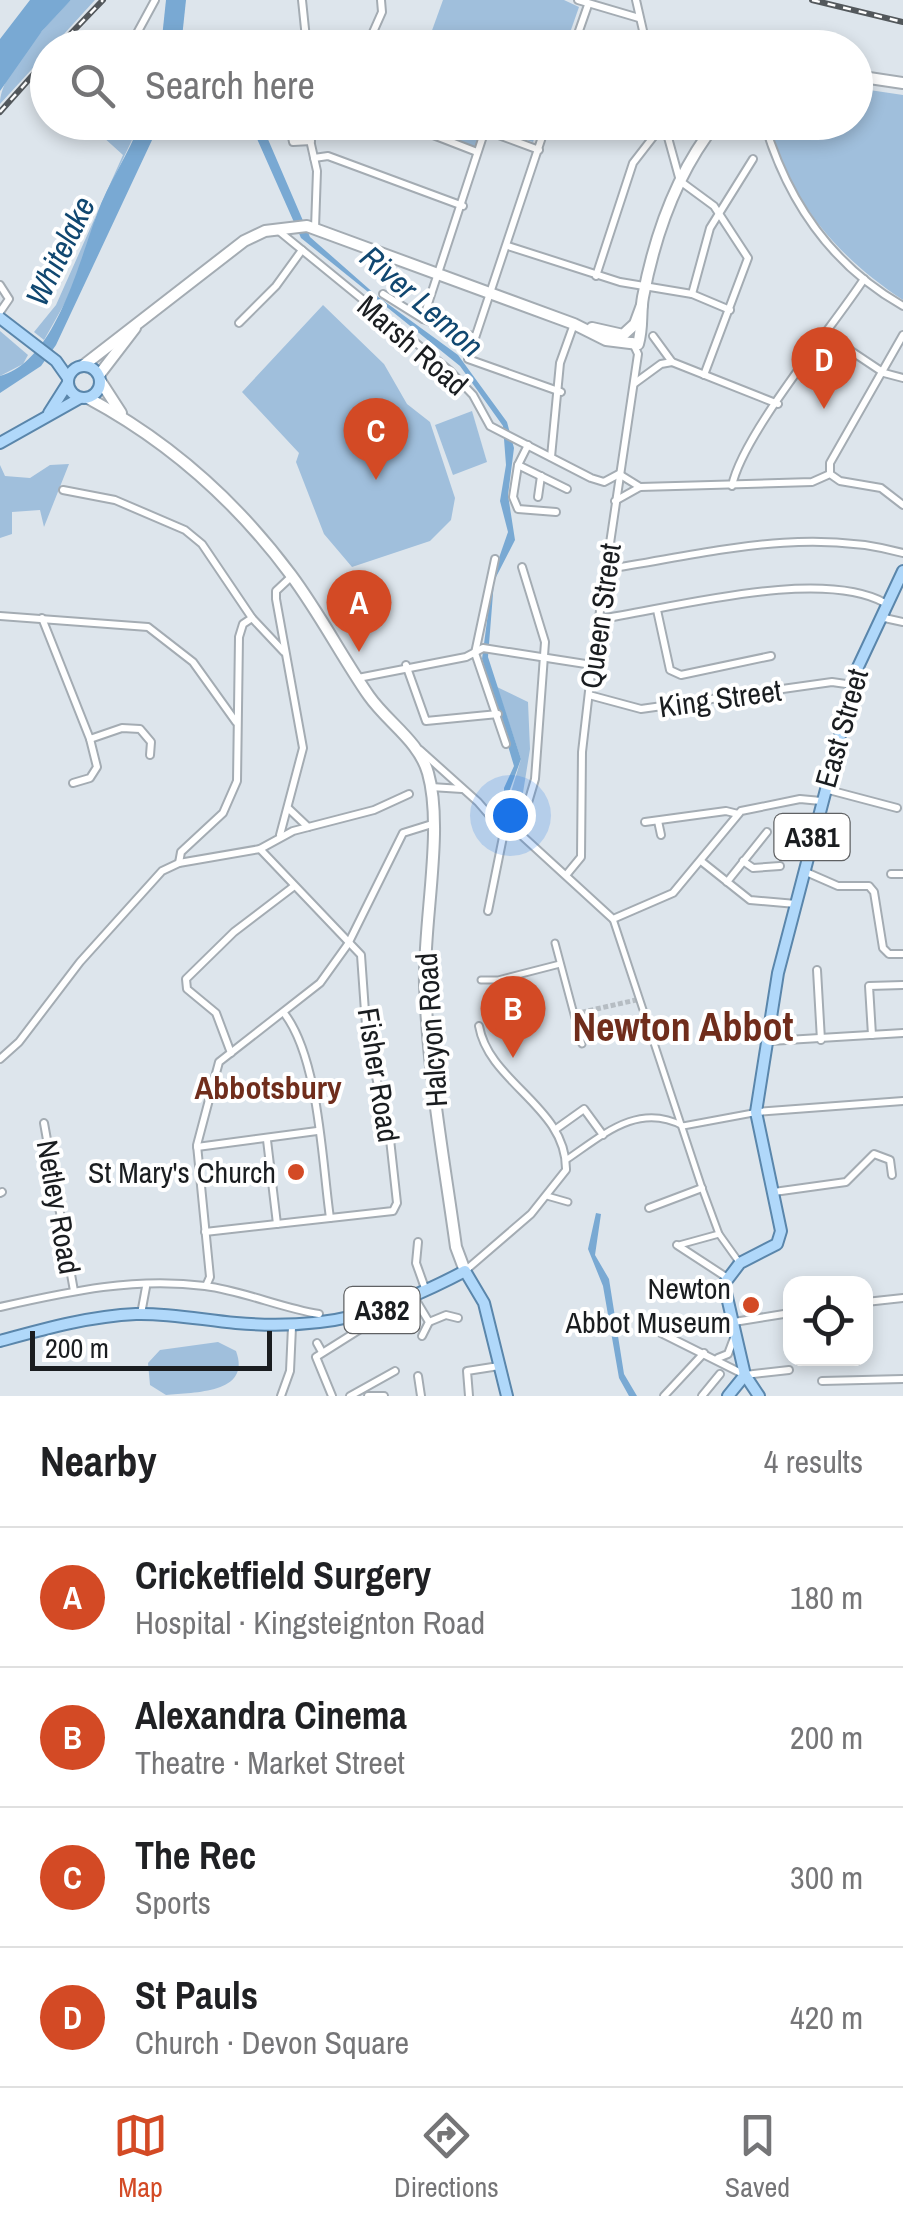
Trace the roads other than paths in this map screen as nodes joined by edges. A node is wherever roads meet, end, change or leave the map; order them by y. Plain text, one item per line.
1 (155, 0) edge
2 (302, 0) edge
3 (381, 0) edge
4 (578, 0) edge
5 (636, 0) edge
6 (588, 5) junction
7 (639, 18) junction
8 (139, 30) edge
9 (305, 30) edge
10 (376, 30) edge
11 (579, 30) edge
12 (642, 30) edge
13 (873, 79) edge
14 (903, 83) edge
15 (293, 140) edge
16 (446, 140) edge
17 (481, 140) edge
18 (512, 140) edge
19 (542, 140) edge
20 (650, 140) edge
21 (669, 140) edge
22 (706, 140) edge
23 (771, 140) edge
24 (311, 141) joint
25 (539, 150) junction
26 (477, 152) junction
27 (314, 158) junction
28 (752, 158) dead end
29 (680, 181) junction
30 (464, 206) junction
31 (720, 213) junction
32 (306, 227) junction
33 (274, 229) junction
34 (508, 246) junction
35 (302, 250) junction
36 (438, 274) junction
37 (596, 276) junction
38 (864, 279) junction
39 (0, 285) edge
40 (646, 286) junction
41 (383, 294) dead end
42 (492, 294) junction
43 (692, 294) junction
44 (642, 304) junction
45 (903, 306) edge
46 (730, 310) junction
47 (0, 315) edge
48 (423, 320) junction
49 (239, 322) dead end
50 (577, 325) junction
51 (136, 327) junction
52 (903, 334) edge
53 (623, 335) junction
54 (827, 335) junction
55 (652, 336) dead end
56 (475, 338) junction
57 (636, 347) junction
58 (54, 359) junction
59 (672, 362) junction
60 (81, 366) junction
61 (884, 373) junction
62 (704, 375) junction
63 (903, 378) edge
64 (100, 379) junction
65 (68, 381) junction
66 (634, 384) junction
67 (560, 392) junction
68 (84, 398) junction
69 (778, 404) junction
70 (50, 413) junction
71 (124, 418) junction
72 (0, 443) edge
73 (528, 445) junction
74 (551, 457) junction
75 (518, 464) junction
76 (618, 474) junction
77 (830, 474) junction
78 (541, 476) junction
79 (732, 486) junction
80 (640, 487) junction
81 (567, 489) dead end
82 (63, 490) dead end
83 (538, 497) dead end
84 (615, 500) junction
85 (903, 505) edge
86 (556, 512) dead end
87 (903, 553) edge
88 (495, 559) dead end
89 (522, 567) dead end
90 (608, 570) junction
91 (903, 571) edge
92 (292, 576) junction
93 (897, 592) edge
94 (885, 603) junction
95 (658, 610) junction
96 (0, 616) edge
97 (878, 617) junction
98 (42, 618) junction
99 (252, 618) junction
100 (600, 618) junction
101 (903, 622) edge
102 (479, 651) junction
103 (284, 652) junction
104 (772, 656) dead end
105 (543, 659) junction
106 (406, 665) junction
107 (592, 665) junction
108 (356, 678) junction
109 (853, 685) junction
110 (588, 695) junction
111 (498, 714) junction
112 (236, 722) junction
113 (90, 739) junction
114 (506, 744) dead end
115 (416, 748) junction
116 (150, 755) dead end
117 (72, 783) dead end
118 (431, 787) junction
119 (464, 789) junction
120 (409, 794) dead end
121 (822, 795) junction
122 (897, 808) dead end
123 (289, 809) junction
124 (738, 814) junction
125 (658, 821) junction
126 (644, 822) dead end
127 (432, 824) junction
128 (308, 827) junction
129 (504, 832) junction
130 (767, 832) dead end
131 (519, 833) junction
132 (661, 835) dead end
133 (279, 836) junction
134 (260, 848) junction
135 (701, 860) junction
136 (743, 861) junction
137 (179, 863) junction
138 (780, 866) dead end
139 (804, 871) junction
140 (567, 874) junction
141 (892, 874) dead end
142 (903, 874) edge
143 (726, 882) junction
144 (293, 887) junction
145 (796, 904) junction
146 (488, 910) dead end
147 (613, 919) junction
148 (555, 943) dead end
149 (348, 944) junction
150 (903, 954) edge
151 (560, 964) junction
152 (817, 970) dead end
153 (481, 980) dead end
154 (903, 985) edge
155 (284, 1013) junction
156 (574, 1015) tunnel mouth
157 (479, 1026) dead end
158 (903, 1033) edge
159 (872, 1035) junction
160 (821, 1040) junction
161 (770, 1041) junction
162 (232, 1053) junction
163 (0, 1058) edge
164 (903, 1101) edge
165 (756, 1112) junction
166 (44, 1123) dead end
167 (683, 1126) junction
168 (556, 1129) junction
169 (316, 1132) junction
170 (603, 1135) junction
171 (268, 1140) junction
172 (197, 1147) junction
173 (566, 1160) junction
174 (892, 1175) dead end
175 (702, 1188) junction
176 (774, 1192) junction
177 (547, 1196) junction
178 (568, 1202) dead end
179 (649, 1208) dead end
180 (330, 1218) junction
181 (276, 1224) junction
182 (205, 1232) junction
183 (720, 1234) junction
184 (418, 1242) dead end
185 (677, 1246) joint
186 (740, 1263) junction
187 (465, 1270) junction
188 (726, 1277) junction
189 (206, 1286) junction
190 (146, 1287) junction
191 (74, 1291) junction
192 (426, 1291) junction
193 (414, 1297) junction
194 (903, 1298) edge
195 (873, 1301) edge
196 (0, 1307) edge
197 (141, 1314) junction
198 (319, 1314) dead end
199 (783, 1315) edge
200 (458, 1318) dead end
201 (429, 1322) junction
202 (370, 1323) dead end
203 (292, 1326) junction
204 (734, 1326) junction
205 (661, 1333) dead end
206 (422, 1336) dead end
207 (317, 1343) dead end
208 (0, 1345) edge
209 (322, 1352) junction
210 (704, 1352) junction
211 (717, 1358) junction
212 (500, 1366) junction
213 (789, 1370) dead end
214 (395, 1371) dead end
215 (720, 1374) dead end
216 (745, 1375) junction
217 (418, 1376) dead end
218 (903, 1379) edge
219 (822, 1381) dead end
220 (281, 1396) edge
221 (332, 1396) edge
222 (350, 1396) edge
223 (368, 1396) edge
224 (384, 1396) edge
225 (421, 1396) edge
226 (470, 1396) edge
227 (507, 1396) edge
228 (664, 1396) edge
229 (702, 1396) edge
230 (728, 1396) edge
231 (759, 1396) edge

1 - 8 street
2 - 9 street
3 - 10 street
4 - 6 street
5 - 7 street
6 - 7 street
6 - 11 street
7 - 12 street
13 - 14 main road
15 - 24 street
16 - 26 street
17 - 26 street
18 - 25 street
19 - 25 street
20 - 37 street
21 - 29 street
22 - 29 main road, Queen Street
23 - 38 street
24 - 27 street
25 - 34 street
26 - 30 street
27 - 30 street
27 - 32 street
28 - 31 street
29 - 31 street
29 - 40 main road, Queen Street
30 - 36 street
31 - 43 street
31 - 46 street
32 - 33 main road
32 - 36 main road
33 - 35 street, Marsh Road
33 - 51 main road
34 - 37 street
34 - 42 street
35 - 49 street
35 - 73 street, Marsh Road
36 - 42 main road
36 - 48 street
37 - 40 street
38 - 45 street
38 - 54 street
39 - 47 street
40 - 43 street
40 - 44 main road, Queen Street
41 - 48 street
42 - 50 main road
42 - 56 street
43 - 46 street
44 - 53 main road
44 - 57 main road, Queen Street
46 - 62 street
47 - 58 main road
48 - 56 street
50 - 53 main road
50 - 57 main road
50 - 67 street
51 - 60 main road
51 - 64 main road
52 - 61 street
53 - 57 street
54 - 61 street
54 - 69 street
55 - 59 street
56 - 67 street
57 - 66 street, Queen Street
58 - 60 main road
58 - 65 main road
59 - 62 street
59 - 66 street
60 - 64 main road
60 - 65 main road
61 - 63 street
61 - 77 street
62 - 69 street
64 - 68 main road
64 - 71 main road
65 - 68 main road
65 - 70 main road
66 - 76 street, Queen Street
67 - 74 street
68 - 70 main road
68 - 71 main road, Halcyon Road
69 - 79 street
70 - 72 main road
71 - 92 main road, Halcyon Road
73 - 74 street
73 - 75 street
74 - 76 street
75 - 78 street
75 - 86 street
76 - 80 street
76 - 84 street, Queen Street
77 - 79 street
77 - 85 street
78 - 81 street
78 - 83 street
79 - 80 street
80 - 84 street
82 - 99 street
84 - 90 street, Queen Street
87 - 90 street
88 - 102 street
89 - 105 street
90 - 100 street, Queen Street
91 - 93 main road, East Street / A381
92 - 103 street
92 - 108 main road, Halcyon Road
93 - 94 main road, East Street / A381
94 - 95 street
94 - 97 main road, East Street / A381
95 - 100 street
95 - 104 street
96 - 98 street
97 - 101 street
97 - 109 main road, East Street / A381
98 - 112 street
98 - 113 street
99 - 103 street
99 - 112 street
100 - 107 street, Queen Street
102 - 105 street
102 - 106 street
102 - 111 street
103 - 123 street
105 - 107 street
105 - 131 street
106 - 108 street
106 - 111 street
107 - 110 street, Queen Street
108 - 115 main road, Halcyon Road
109 - 110 street, King Street
109 - 121 main road, East Street / A381
110 - 140 street, Queen Street
111 - 114 street
112 - 137 street
113 - 116 street
113 - 117 street
115 - 118 main road, Halcyon Road
115 - 119 street
118 - 119 street
118 - 127 main road, Halcyon Road
119 - 129 street
120 - 128 street
121 - 122 street
121 - 124 street
121 - 139 main road, East Street / A381
123 - 128 street
123 - 133 street
124 - 125 street
124 - 135 street
125 - 126 street
125 - 132 street
127 - 149 street
127 - 187 main road, Halcyon Road
128 - 133 street
129 - 131 street
129 - 146 street
130 - 136 street
131 - 140 street
133 - 134 street
134 - 137 street
134 - 144 street
135 - 143 street
135 - 147 street
136 - 138 street
136 - 143 street
137 - 163 street
139 - 145 main road, East Street / A381
139 - 150 street
140 - 147 street
141 - 142 street
143 - 145 street
144 - 149 street
144 - 162 street
145 - 161 main road, East Street / A381
147 - 167 street
148 - 151 street
149 - 155 street
149 - 180 street, Fisher Road
151 - 153 street
151 - 156 street
152 - 160 street
154 - 159 street
155 - 162 street
155 - 169 street
157 - 168 street
158 - 159 street
159 - 160 street
160 - 161 street
161 - 165 main road, East Street / A381
162 - 172 street
164 - 165 street
165 - 167 street
165 - 176 main road, A381
166 - 191 street, Netley Road
167 - 170 street
167 - 175 street
168 - 170 street
168 - 173 street
169 - 171 street
169 - 180 street
170 - 173 street
171 - 172 street
171 - 181 street
172 - 182 street
173 - 177 street
174 - 176 street
175 - 179 street
175 - 183 street
176 - 186 main road, A381
177 - 178 street
177 - 187 street
180 - 181 street
181 - 182 street
182 - 189 street
183 - 185 street
183 - 186 street
184 - 192 street
185 - 188 street
186 - 188 main road, A381
187 - 192 main road, A382
187 - 212 main road
188 - 204 main road
189 - 190 street
189 - 198 street
190 - 191 street
190 - 197 street
191 - 196 street
192 - 193 main road, A382
193 - 201 street
193 - 203 main road, A382
194 - 195 street
197 - 203 main road, A382
197 - 208 main road, A382
199 - 204 street
200 - 201 street
201 - 206 street
202 - 209 street
203 - 220 street
204 - 211 street
204 - 216 main road
205 - 210 street
207 - 209 street
209 - 221 street
210 - 211 street
210 - 228 street
211 - 216 street
212 - 226 street
212 - 227 main road
213 - 216 street
214 - 222 street
215 - 229 street
216 - 230 main road
216 - 231 main road
217 - 225 street
218 - 219 street
223 - 224 street

